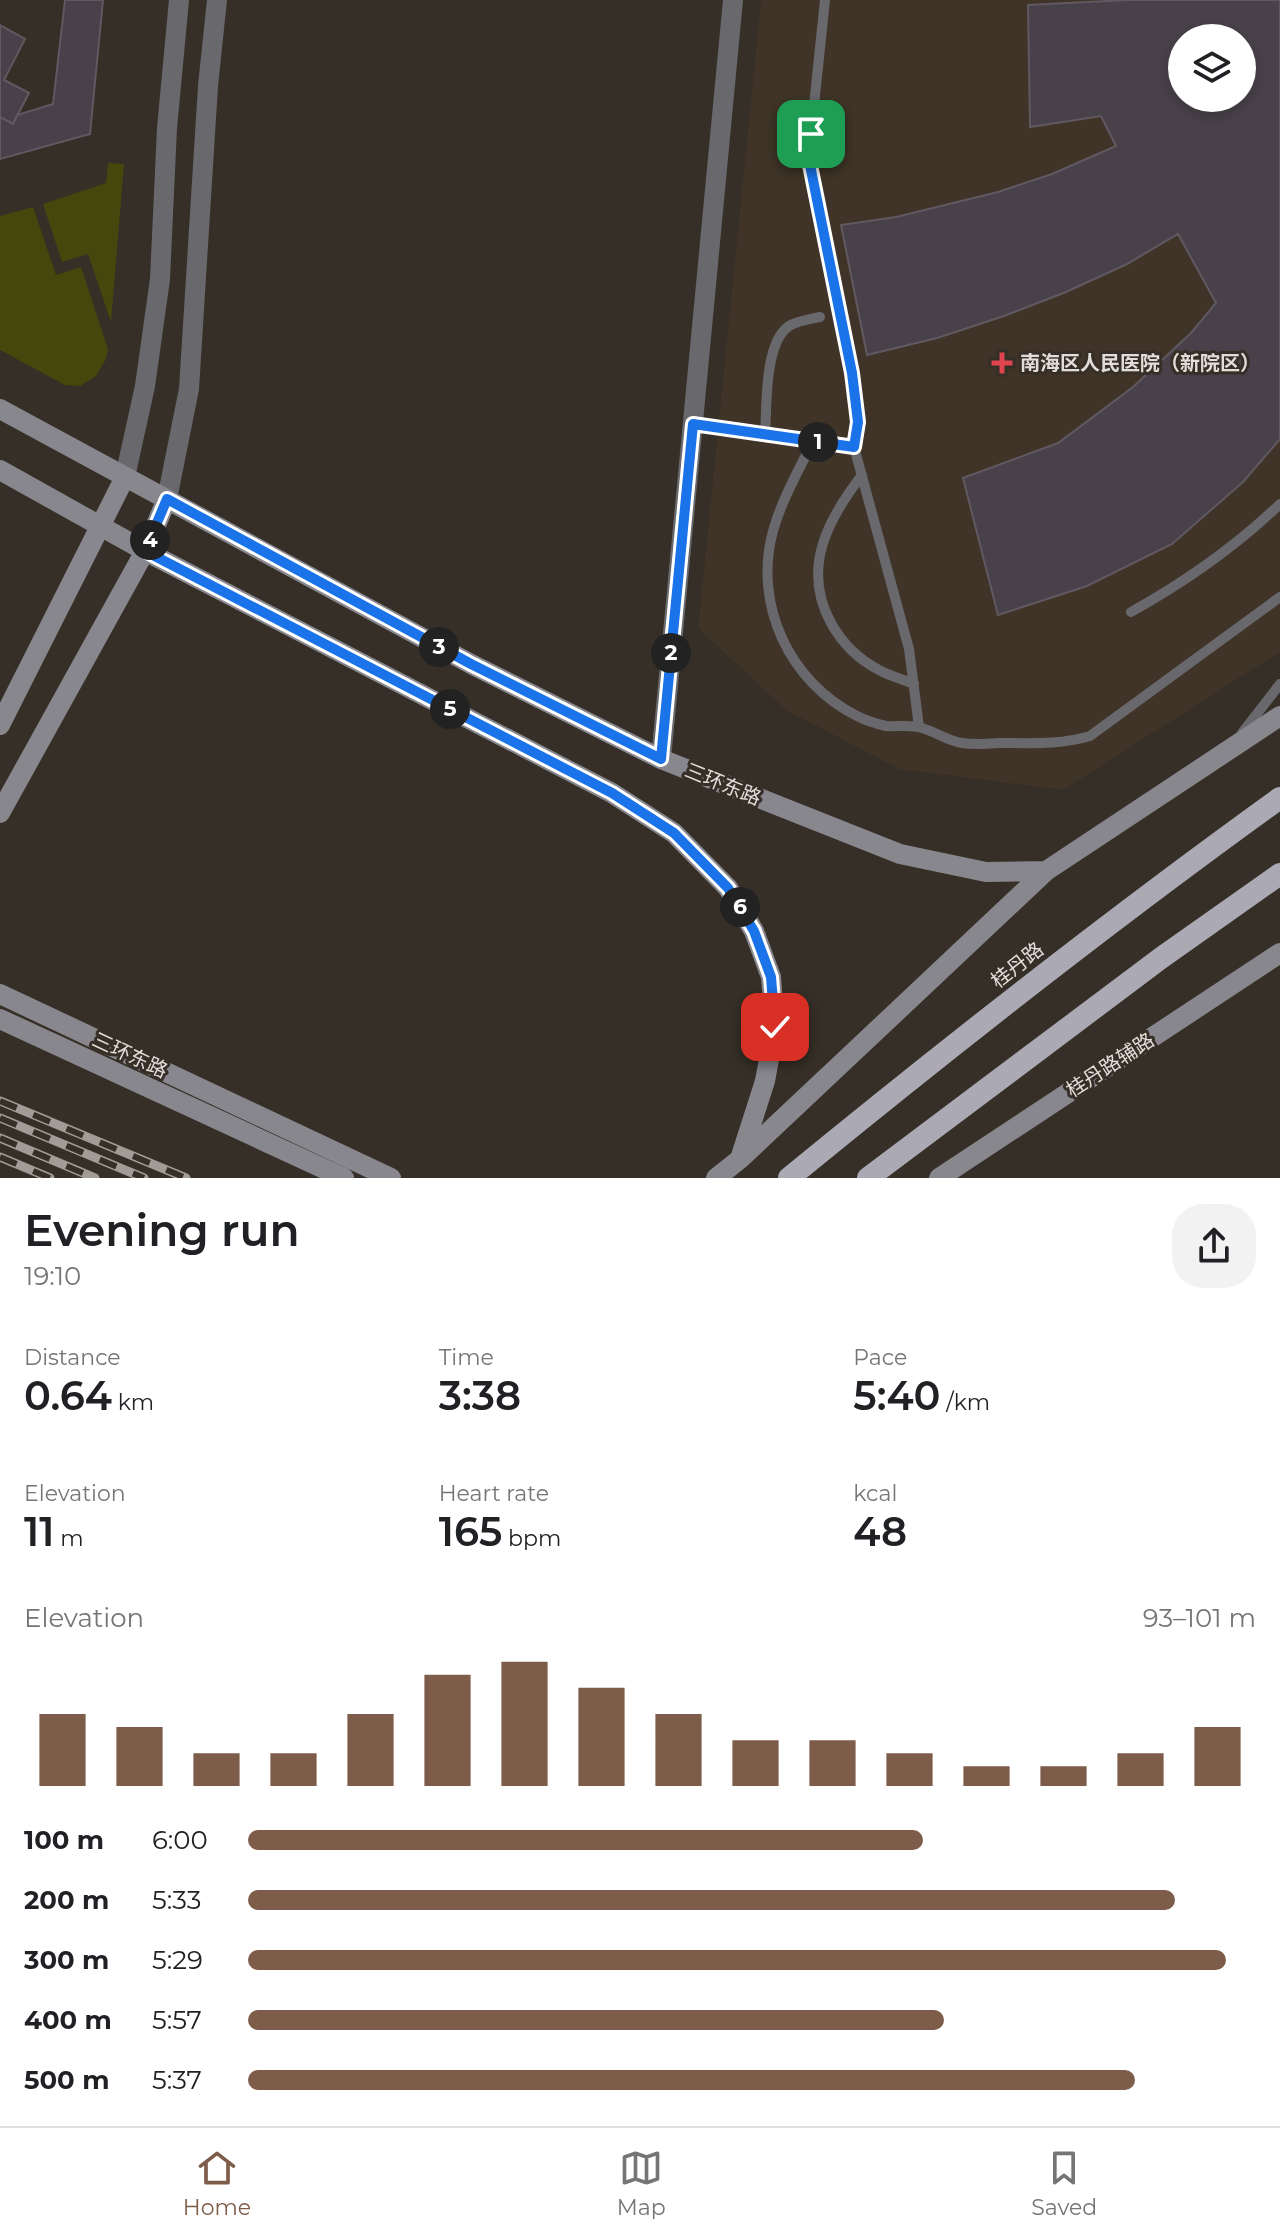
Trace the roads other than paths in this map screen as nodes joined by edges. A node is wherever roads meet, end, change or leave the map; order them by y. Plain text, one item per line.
1 (179, 0) edge
2 (217, 0) edge
3 (733, 0) edge
4 (825, 0) edge
5 (820, 317) dead end
6 (0, 409) edge
7 (693, 424) junction
8 (765, 435) junction
9 (813, 441) junction
10 (854, 447) junction
11 (0, 470) edge
12 (862, 475) junction
13 (125, 477) junction
14 (167, 499) junction
15 (1280, 504) edge
16 (101, 526) junction
17 (145, 551) junction
18 (1280, 597) edge
19 (1131, 612) dead end
20 (914, 684) junction
21 (1280, 684) edge
22 (1280, 716) edge
23 (0, 725) edge
24 (919, 727) junction
25 (1232, 746) junction
26 (661, 759) junction
27 (1280, 798) edge
28 (0, 813) edge
29 (1046, 871) junction
30 (1280, 874) edge
31 (1280, 953) edge
32 (0, 994) edge
33 (0, 1019) edge
34 (740, 1159) junction
35 (344, 1178) edge
36 (391, 1178) edge
37 (716, 1178) edge
38 (789, 1178) edge
39 (868, 1178) edge
40 (939, 1178) edge

1 - 13 street
2 - 14 street
3 - 7 street
4 - 10 lane
5 - 8 lane
6 - 13 main road, 三环东路
7 - 8 lane
7 - 26 street
8 - 9 lane
9 - 10 lane
9 - 24 lane
10 - 12 lane
11 - 16 main road
12 - 20 lane
12 - 20 lane
13 - 14 main road, 三环东路
13 - 16 main road
14 - 17 main road
14 - 26 main road, 三环东路
15 - 19 lane
16 - 17 main road
16 - 23 main road
17 - 28 main road
17 - 34 main road
18 - 24 lane
20 - 24 lane
21 - 25 lane
22 - 25 main road
25 - 29 main road
26 - 29 main road, 三环东路
27 - 38 highway, 桂丹路
29 - 34 main road
30 - 39 highway
31 - 40 main road, 桂丹路辅路
32 - 36 main road, 三环东路
33 - 35 main road, 三环东路
34 - 37 main road

